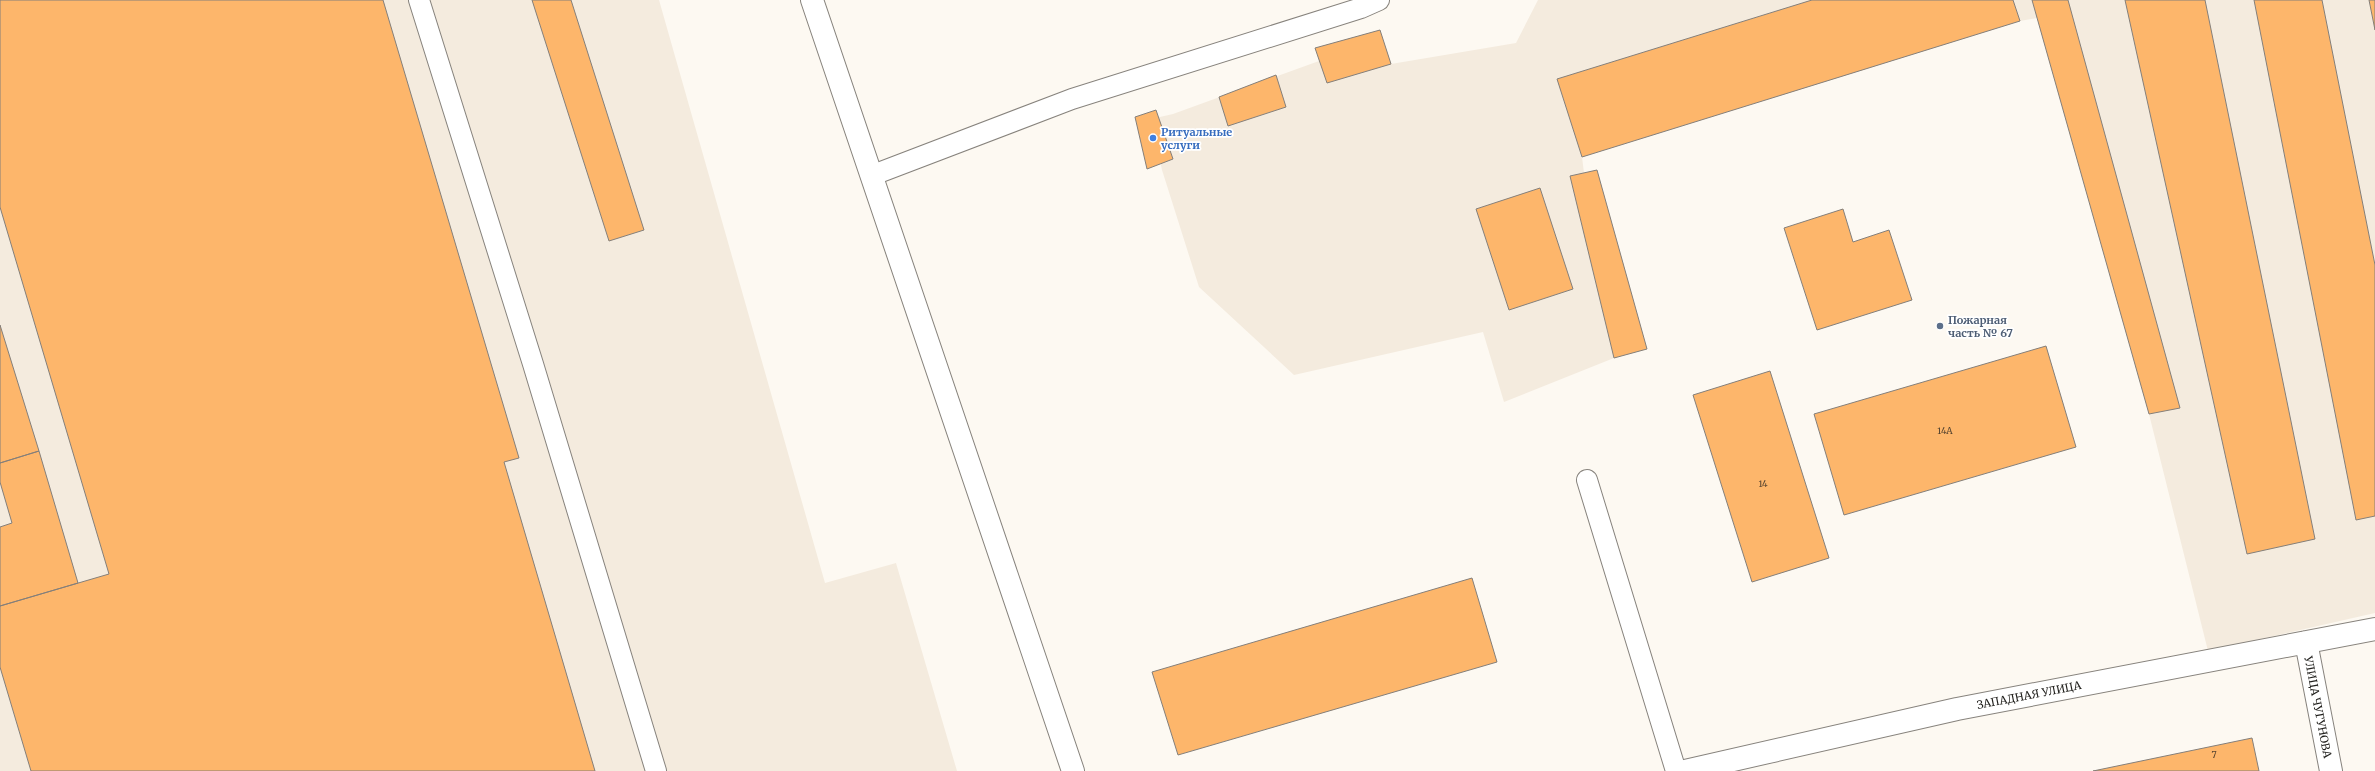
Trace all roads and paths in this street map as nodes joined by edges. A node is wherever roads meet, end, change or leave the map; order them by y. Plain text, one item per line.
1 (419, 0) edge
2 (812, 0) edge
3 (1379, 0) edge
4 (873, 175) junction
5 (1587, 480) dead end
6 (2375, 629) edge
7 (2306, 642) junction
8 (656, 771) edge
9 (1073, 771) edge
10 (1676, 771) edge
11 (1685, 771) edge
12 (2331, 771) edge

1 - 8 lane
2 - 4 street
3 - 4 lane
4 - 9 street
5 - 10 lane
6 - 7 street, ЗАПАДНАЯ УЛИЦА
7 - 11 street, ЗАПАДНАЯ УЛИЦА
7 - 12 street, УЛИЦА ЧУГУНОВА

